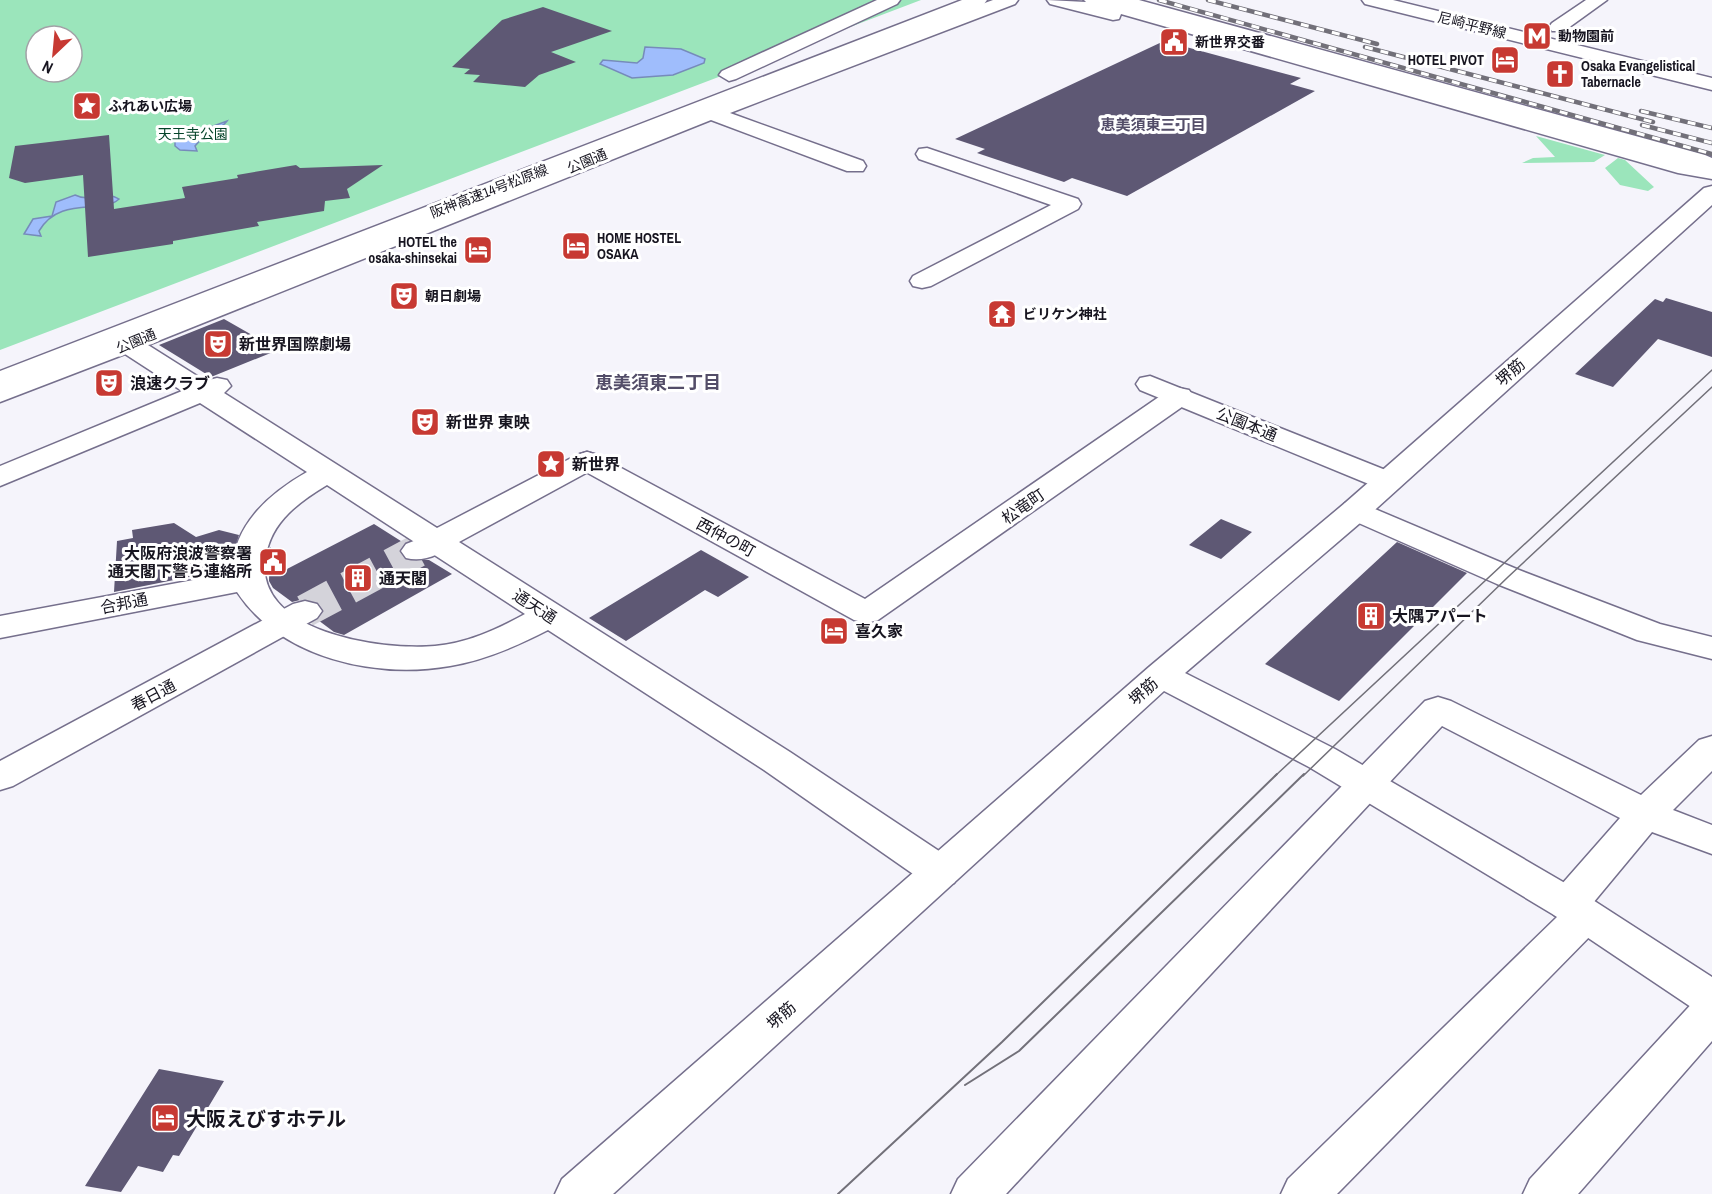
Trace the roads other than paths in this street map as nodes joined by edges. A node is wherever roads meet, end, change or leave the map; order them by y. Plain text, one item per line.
1 (891, 0) edge
2 (978, 0) edge
3 (996, 0) edge
4 (1009, 0) edge
5 (1056, 0) edge
6 (1093, 0) edge
7 (1119, 0) edge
8 (1371, 0) edge
9 (1427, 0) edge
10 (1598, 0) edge
11 (939, 9) edge
12 (1138, 22) dead end
13 (1558, 27) junction
14 (1580, 32) dead end
15 (1712, 84) edge
16 (711, 113) junction
17 (628, 120) junction
18 (927, 154) dead end
19 (855, 166) dead end
20 (1712, 166) edge
21 (1712, 172) edge
22 (1712, 193) edge
23 (922, 281) dead end
24 (128, 344) junction
25 (0, 362) edge
26 (0, 381) edge
27 (229, 381) dead end
28 (1150, 384) dead end
29 (202, 392) junction
30 (0, 394) edge
31 (1179, 396) junction
32 (330, 472) junction
33 (0, 477) edge
34 (1387, 481) junction
35 (1356, 510) junction
36 (427, 546) junction
37 (248, 580) junction
38 (866, 613) joint
39 (549, 615) junction
40 (295, 618) junction
41 (0, 627) edge
42 (1712, 648) edge
43 (1161, 675) junction
44 (1712, 748) edge
45 (0, 777) edge
46 (1365, 784) junction
47 (1645, 813) junction
48 (1712, 840) edge
49 (940, 872) junction
50 (1576, 910) junction
51 (1712, 999) edge
52 (1712, 1011) edge
53 (980, 1192) edge
54 (579, 1194) edge
55 (1305, 1194) edge
56 (1547, 1194) edge

1 - 17 main road
2 - 11 main road, 阪神高速14号松原線
3 - 11 main road
4 - 16 main road, 公園通
5 - 12 main road
6 - 21 main road
7 - 20 main road
8 - 15 main road, 尼崎平野線
9 - 13 main road, 尼崎平野線
10 - 13 main road
11 - 17 main road, 阪神高速14号松原線
11 - 26 main road, 阪神高速14号松原線
13 - 14 main road, 尼崎平野線
16 - 19 main road
16 - 24 main road, 公園通
17 - 25 main road, 阪神高速14号松原線
18 - 23 main road
22 - 34 main road, 堺筋
24 - 29 main road, 通天通
24 - 30 main road, 公園通
27 - 29 main road
28 - 31 main road, 公園本通
29 - 32 main road, 通天通
29 - 33 main road
31 - 34 main road, 公園本通
31 - 38 main road, 松竜町
32 - 36 main road, 通天通
32 - 37 main road
34 - 35 main road, 堺筋
35 - 42 main road
35 - 43 main road, 堺筋
36 - 38 main road, 西仲の町
36 - 39 main road, 通天通
37 - 40 main road
37 - 41 main road, 合邦通
39 - 40 main road
39 - 49 main road, 通天通
40 - 45 main road, 春日通
43 - 46 main road
43 - 49 main road, 堺筋
44 - 47 main road
46 - 47 main road
46 - 50 main road
46 - 53 main road
47 - 48 main road
47 - 50 main road
49 - 54 main road, 堺筋
50 - 51 main road
50 - 55 main road
52 - 56 main road

